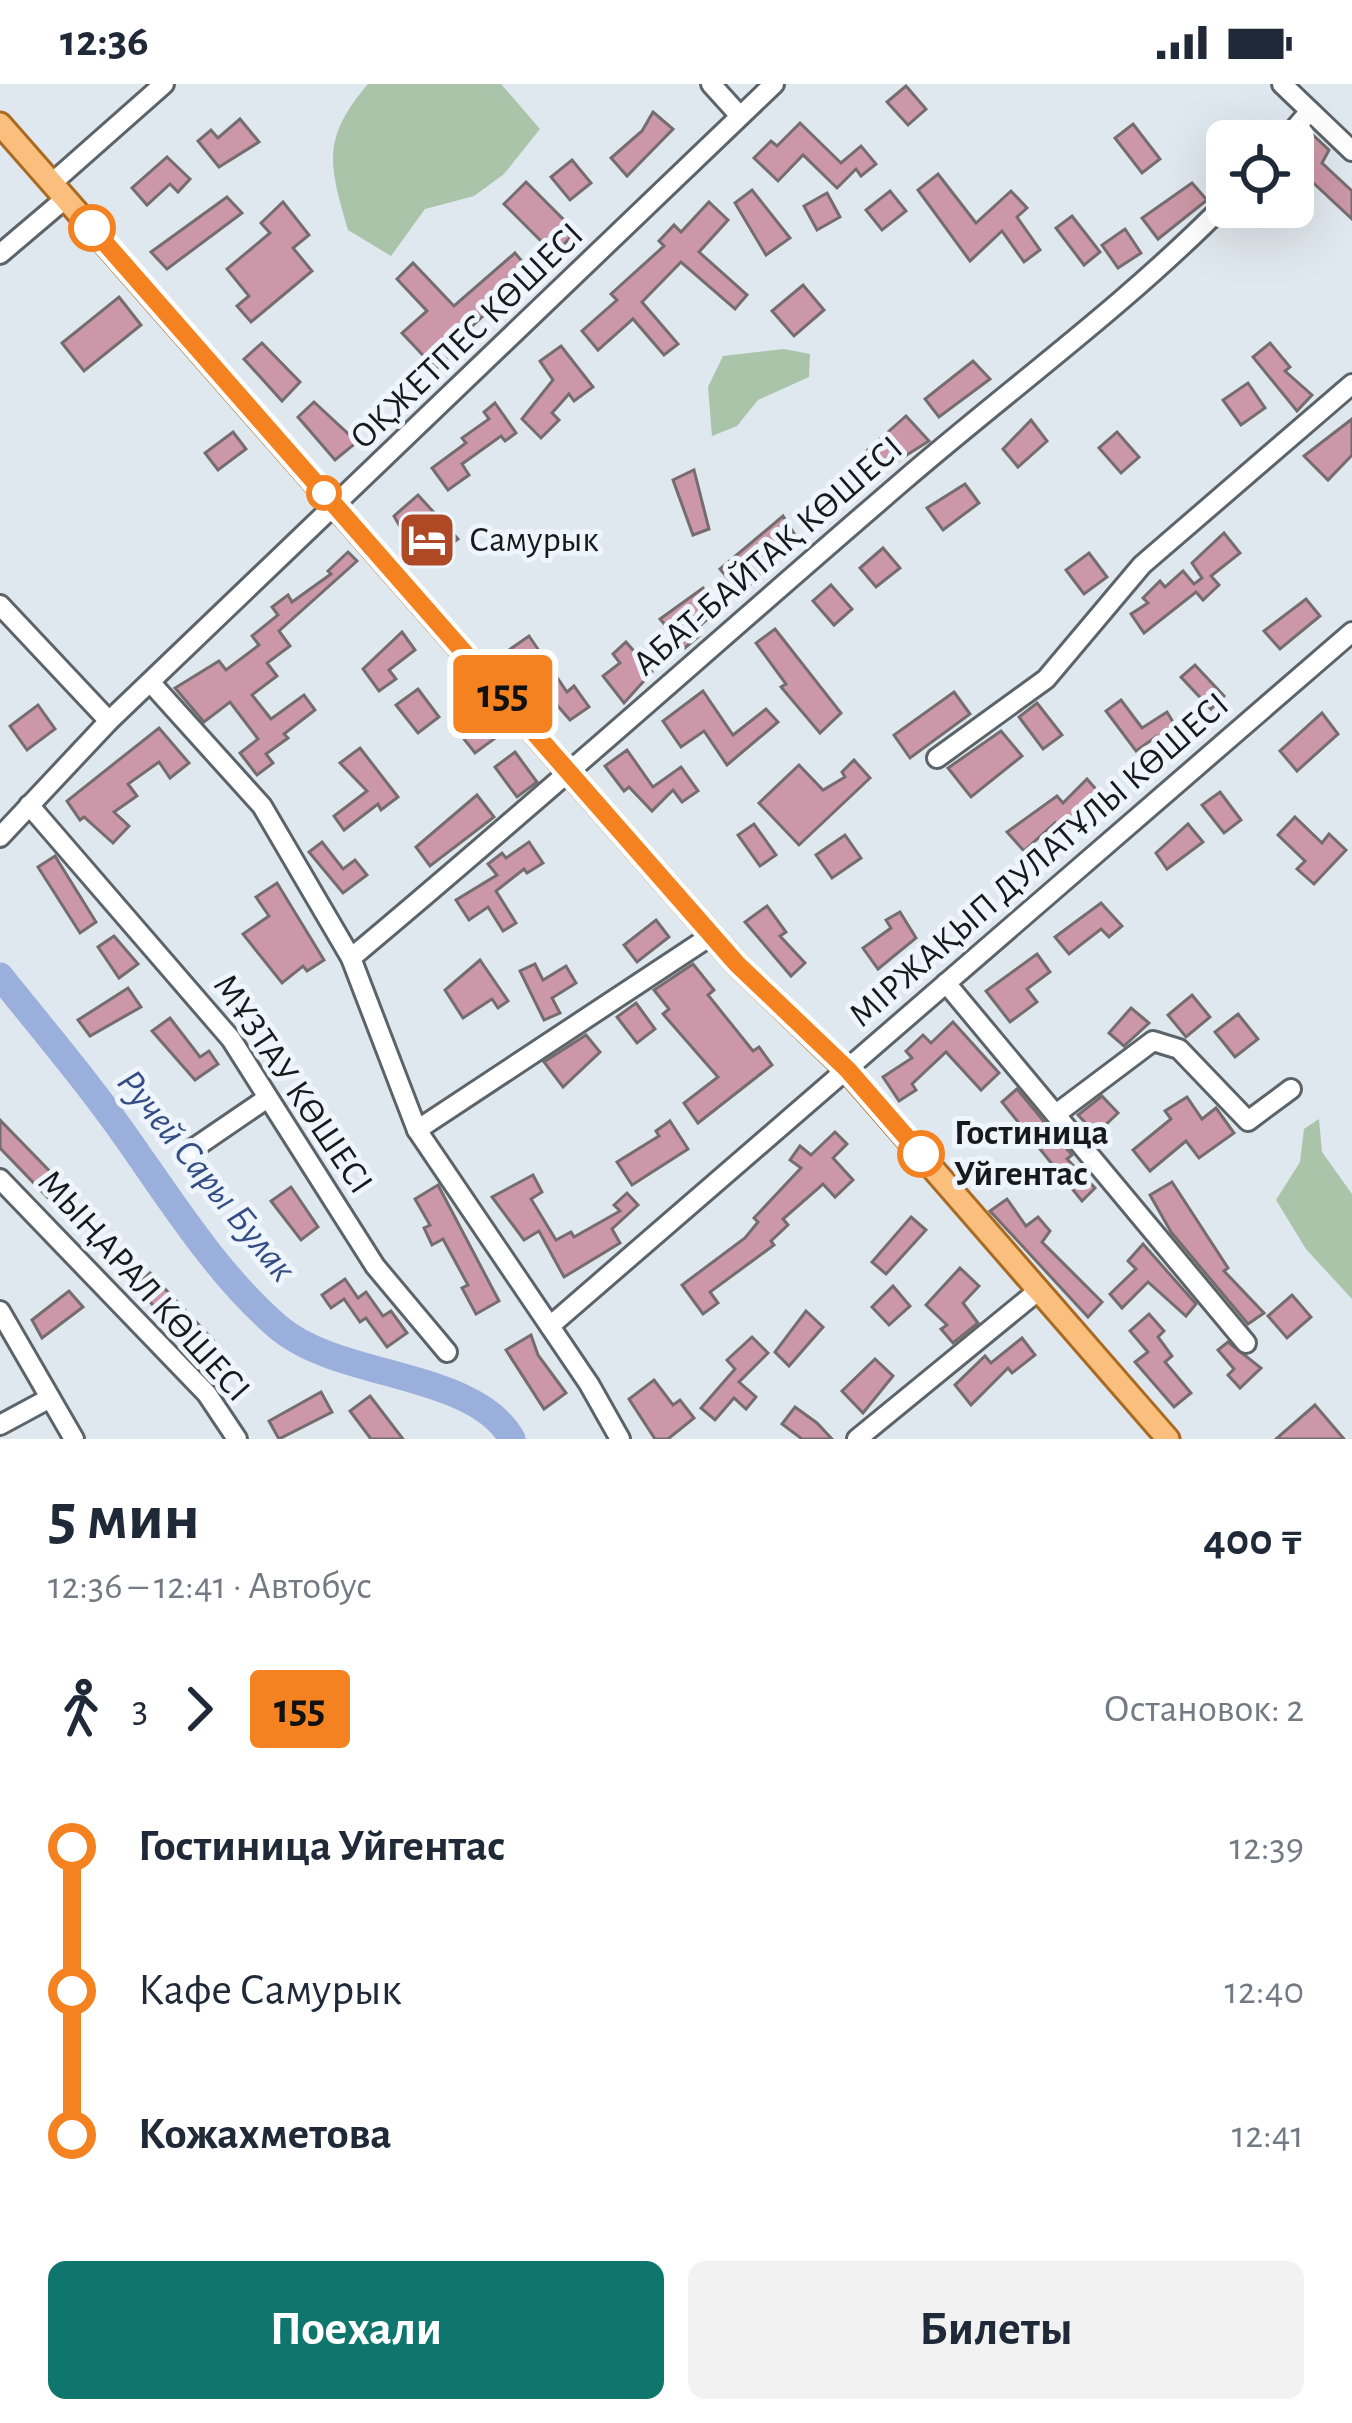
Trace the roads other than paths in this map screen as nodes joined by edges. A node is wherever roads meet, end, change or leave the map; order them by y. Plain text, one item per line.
1 (164, 84) edge
2 (711, 84) edge
3 (774, 84) edge
4 (1282, 84) edge
5 (1310, 112) junction
6 (740, 116) junction
7 (1303, 120) edge
8 (0, 124) edge
9 (1352, 151) edge
10 (59, 190) junction
11 (1206, 224) edge
12 (0, 254) edge
13 (1352, 384) edge
14 (337, 508) junction
15 (0, 605) edge
16 (1352, 632) edge
17 (151, 683) junction
18 (109, 722) junction
19 (937, 758) dead end
20 (573, 772) junction
21 (29, 805) junction
22 (0, 837) edge
23 (712, 935) junction
24 (351, 958) junction
25 (946, 983) junction
26 (848, 1070) junction
27 (1291, 1089) dead end
28 (266, 1099) junction
29 (1055, 1114) junction
30 (417, 1130) junction
31 (184, 1155) dead end
32 (0, 1179) edge
33 (1039, 1290) junction
34 (0, 1311) edge
35 (550, 1326) junction
36 (1246, 1343) dead end
37 (447, 1352) dead end
38 (50, 1398) junction
39 (0, 1425) edge
40 (74, 1439) edge
41 (237, 1439) edge
42 (620, 1439) edge
43 (857, 1439) edge
44 (1168, 1439) edge

1 - 10 street
2 - 6 street
3 - 6 street, ОҚЖЕТПЕС КӨШЕСІ
4 - 5 street
5 - 7 street
5 - 9 street
6 - 14 street, ОҚЖЕТПЕС КӨШЕСІ
8 - 10 main road
10 - 12 street
10 - 14 main road
11 - 20 street, АБАТ-БАЙТАҚ КӨШЕСІ
13 - 19 street
14 - 17 street, ОҚЖЕТПЕС КӨШЕСІ
14 - 20 main road
15 - 18 street
16 - 25 street, МІРЖАҚЫП ДУЛАТҰЛЫ КӨШЕСІ
17 - 18 street, ОҚЖЕТПЕС КӨШЕСІ
17 - 24 street
18 - 21 street, ОҚЖЕТПЕС КӨШЕСІ
20 - 23 main road
20 - 24 street, АБАТ-БАЙТАҚ КӨШЕСІ
21 - 22 street, ОҚЖЕТПЕС КӨШЕСІ
21 - 28 street, МҰЗТАУ КӨШЕСІ
23 - 26 main road
23 - 30 street
24 - 30 street
25 - 26 street, МІРЖАҚЫП ДУЛАТҰЛЫ КӨШЕСІ
25 - 29 street
26 - 33 main road
26 - 35 street, МІРЖАҚЫП ДУЛАТҰЛЫ КӨШЕСІ
27 - 29 street
28 - 31 street
28 - 37 street, МҰЗТАУ КӨШЕСІ
29 - 36 street
30 - 35 street
32 - 41 street, МЫҢАРАЛ КӨШЕСІ
33 - 43 street
33 - 44 main road
34 - 38 street
35 - 42 street
38 - 39 street
38 - 40 street

